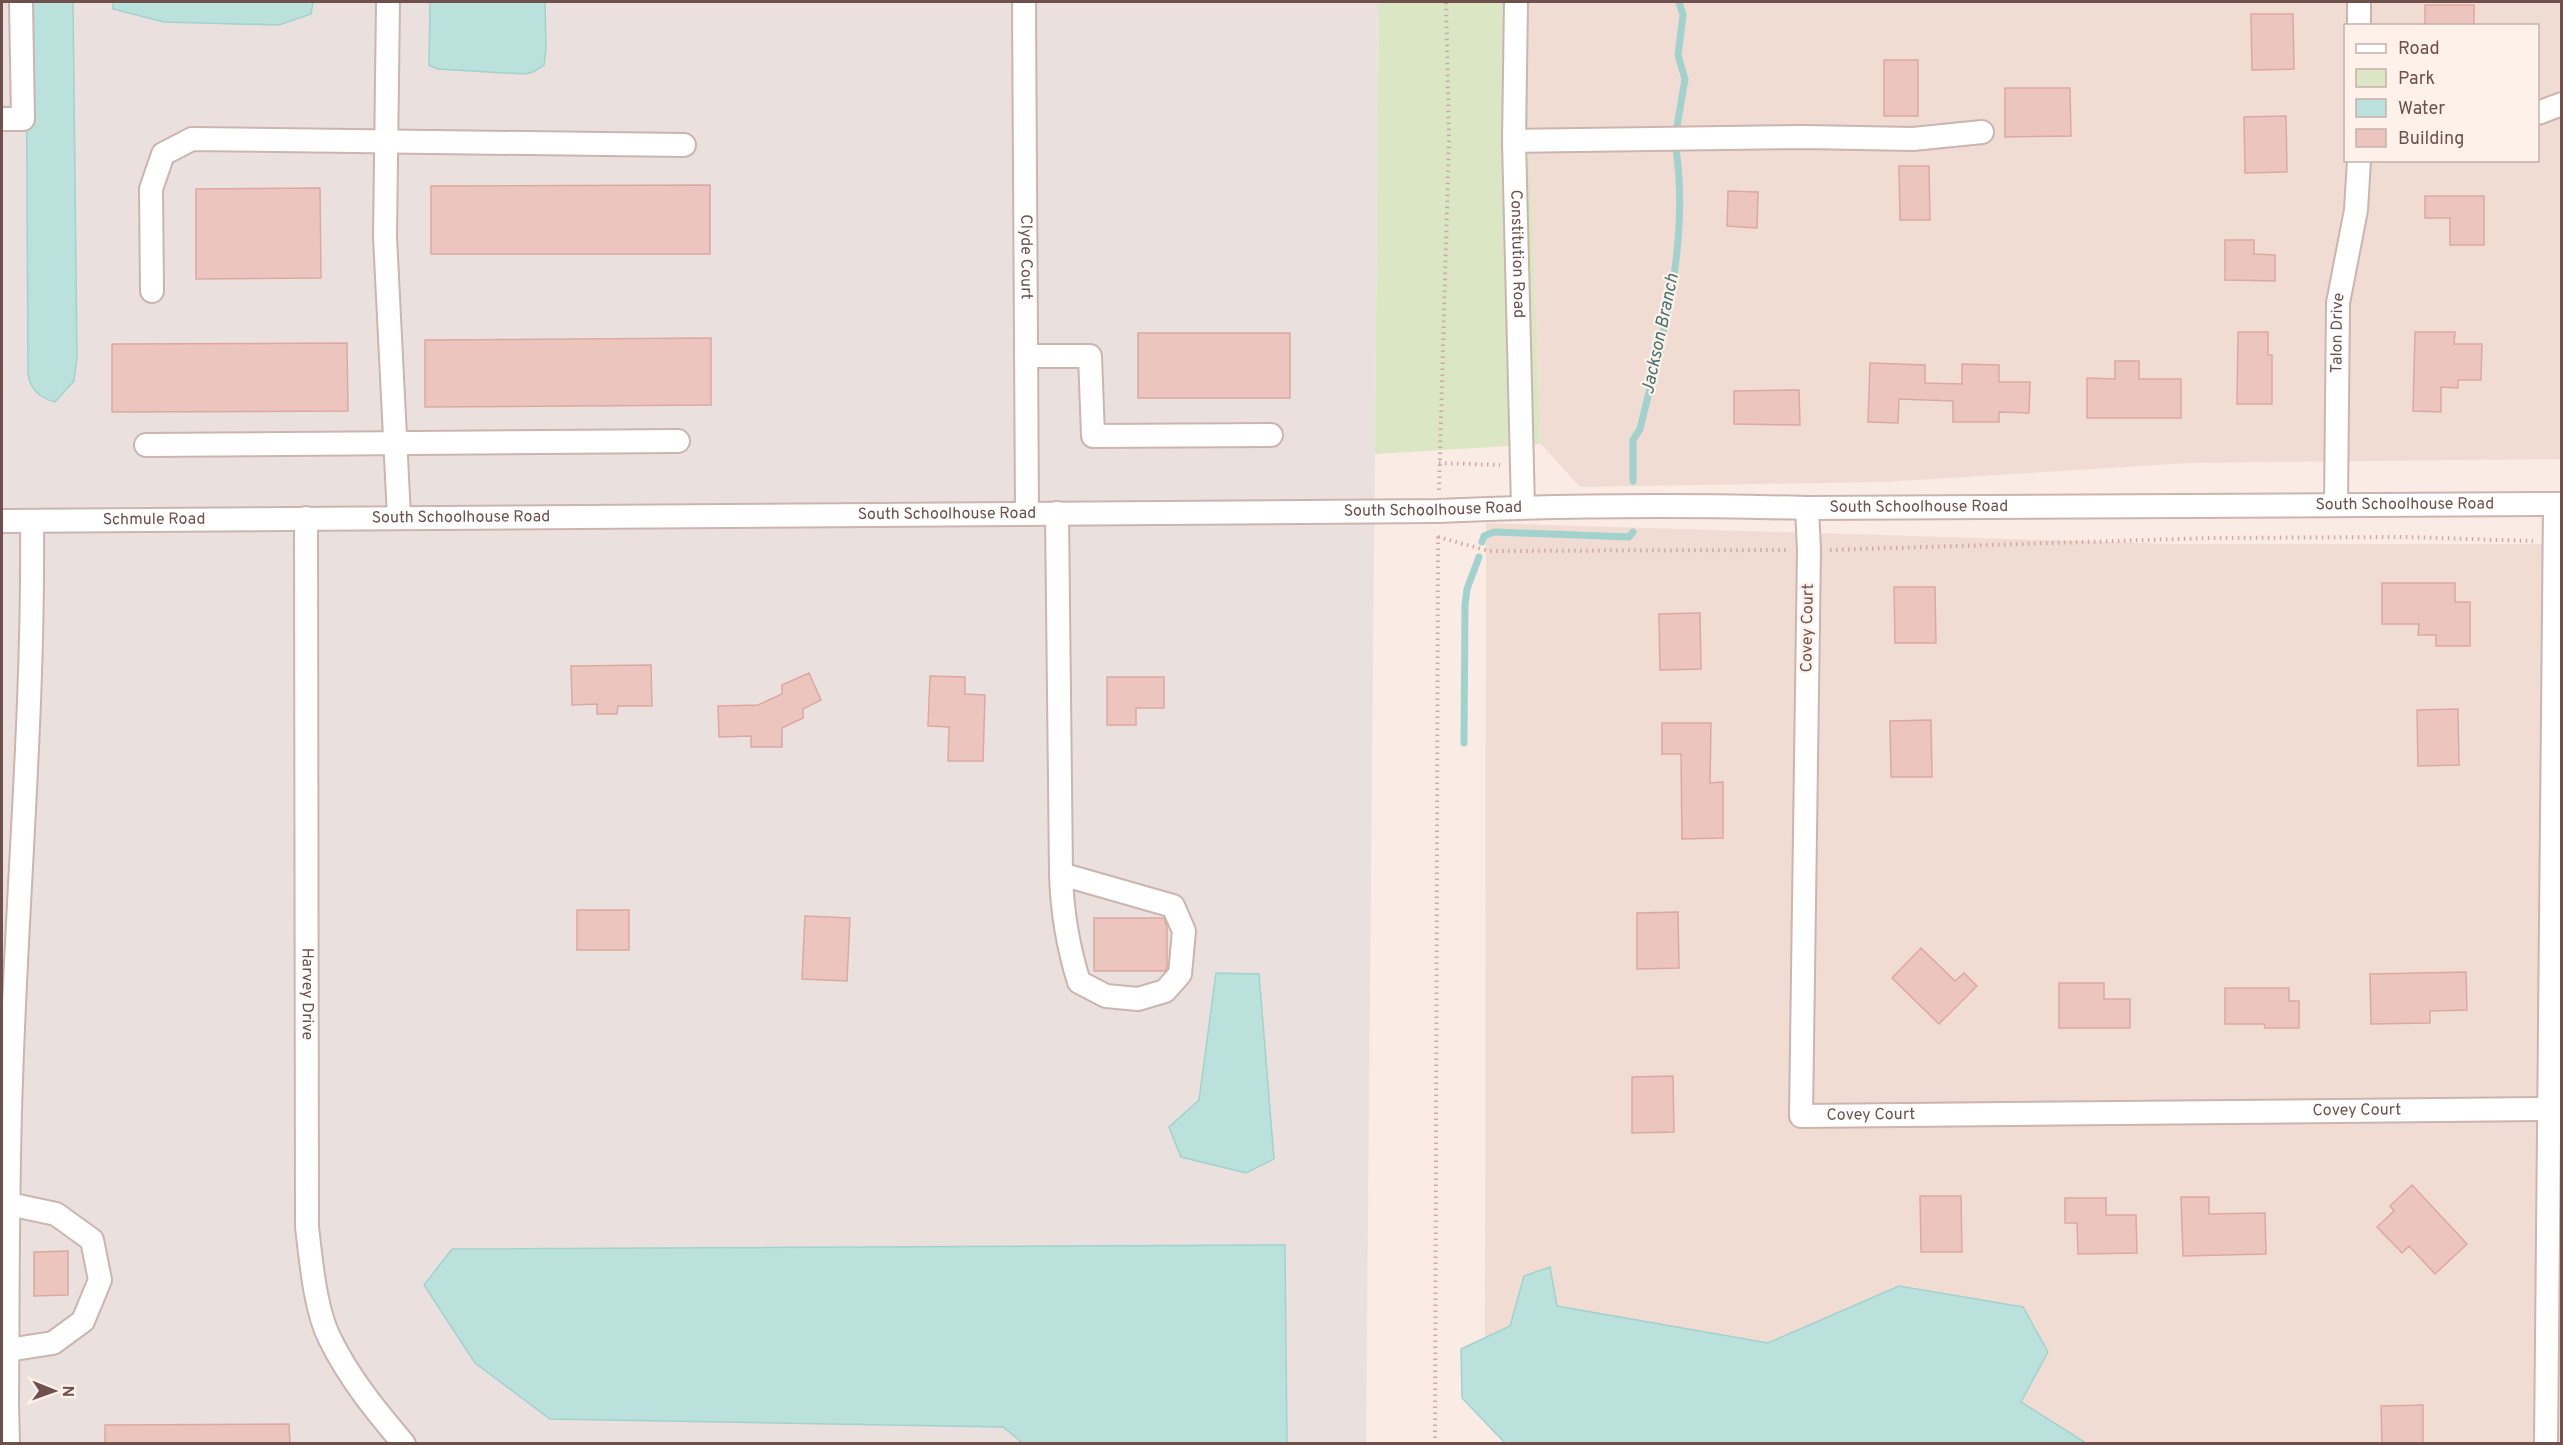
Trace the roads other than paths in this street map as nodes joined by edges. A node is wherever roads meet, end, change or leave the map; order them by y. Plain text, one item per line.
1 (21, 2) edge
2 (388, 2) edge
3 (1024, 2) edge
4 (1516, 2) edge
5 (2359, 2) edge
6 (2359, 24) edge
7 (2562, 104) edge
8 (2539, 113) edge
9 (2, 119) edge
10 (1982, 132) dead end
11 (1515, 141) junction
12 (386, 142) junction
13 (684, 146) dead end
14 (2359, 162) edge
15 (152, 291) dead end
16 (1026, 356) junction
17 (1271, 435) dead end
18 (678, 441) dead end
19 (396, 445) junction
20 (146, 446) dead end
21 (2558, 504) edge
22 (2336, 505) junction
23 (1522, 507) junction
24 (1807, 508) junction
25 (1027, 513) junction
26 (1057, 513) junction
27 (399, 517) junction
28 (306, 518) junction
29 (2, 521) edge
30 (32, 521) junction
31 (1061, 874) junction
32 (2549, 1109) junction
33 (9, 1204) junction
34 (8, 1350) junction
35 (8, 1443) edge
36 (404, 1443) edge
37 (2546, 1443) edge

1 - 9 street
2 - 12 street
3 - 16 street, Clyde Court
4 - 11 street, Constitution Road
5 - 6 street
7 - 8 street
10 - 11 street
11 - 23 street, Constitution Road
12 - 13 street
12 - 15 street
12 - 19 street
14 - 22 street, Talon Drive
16 - 17 street
16 - 25 street, Clyde Court
18 - 19 street
19 - 20 street
19 - 27 street
21 - 22 street, South Schoolhouse Road
21 - 32 street
22 - 24 street, South Schoolhouse Road
23 - 24 street, South Schoolhouse Road
23 - 26 street, South Schoolhouse Road
24 - 32 street, Covey Court
25 - 26 street, South Schoolhouse Road
25 - 27 street, South Schoolhouse Road
26 - 31 street
27 - 28 street, South Schoolhouse Road
28 - 30 street, Schmule Road
28 - 36 street, Harvey Drive
29 - 30 street, Schmule Road
30 - 33 street
31 - 31 street
32 - 37 street
33 - 34 street
33 - 34 street
34 - 35 street

